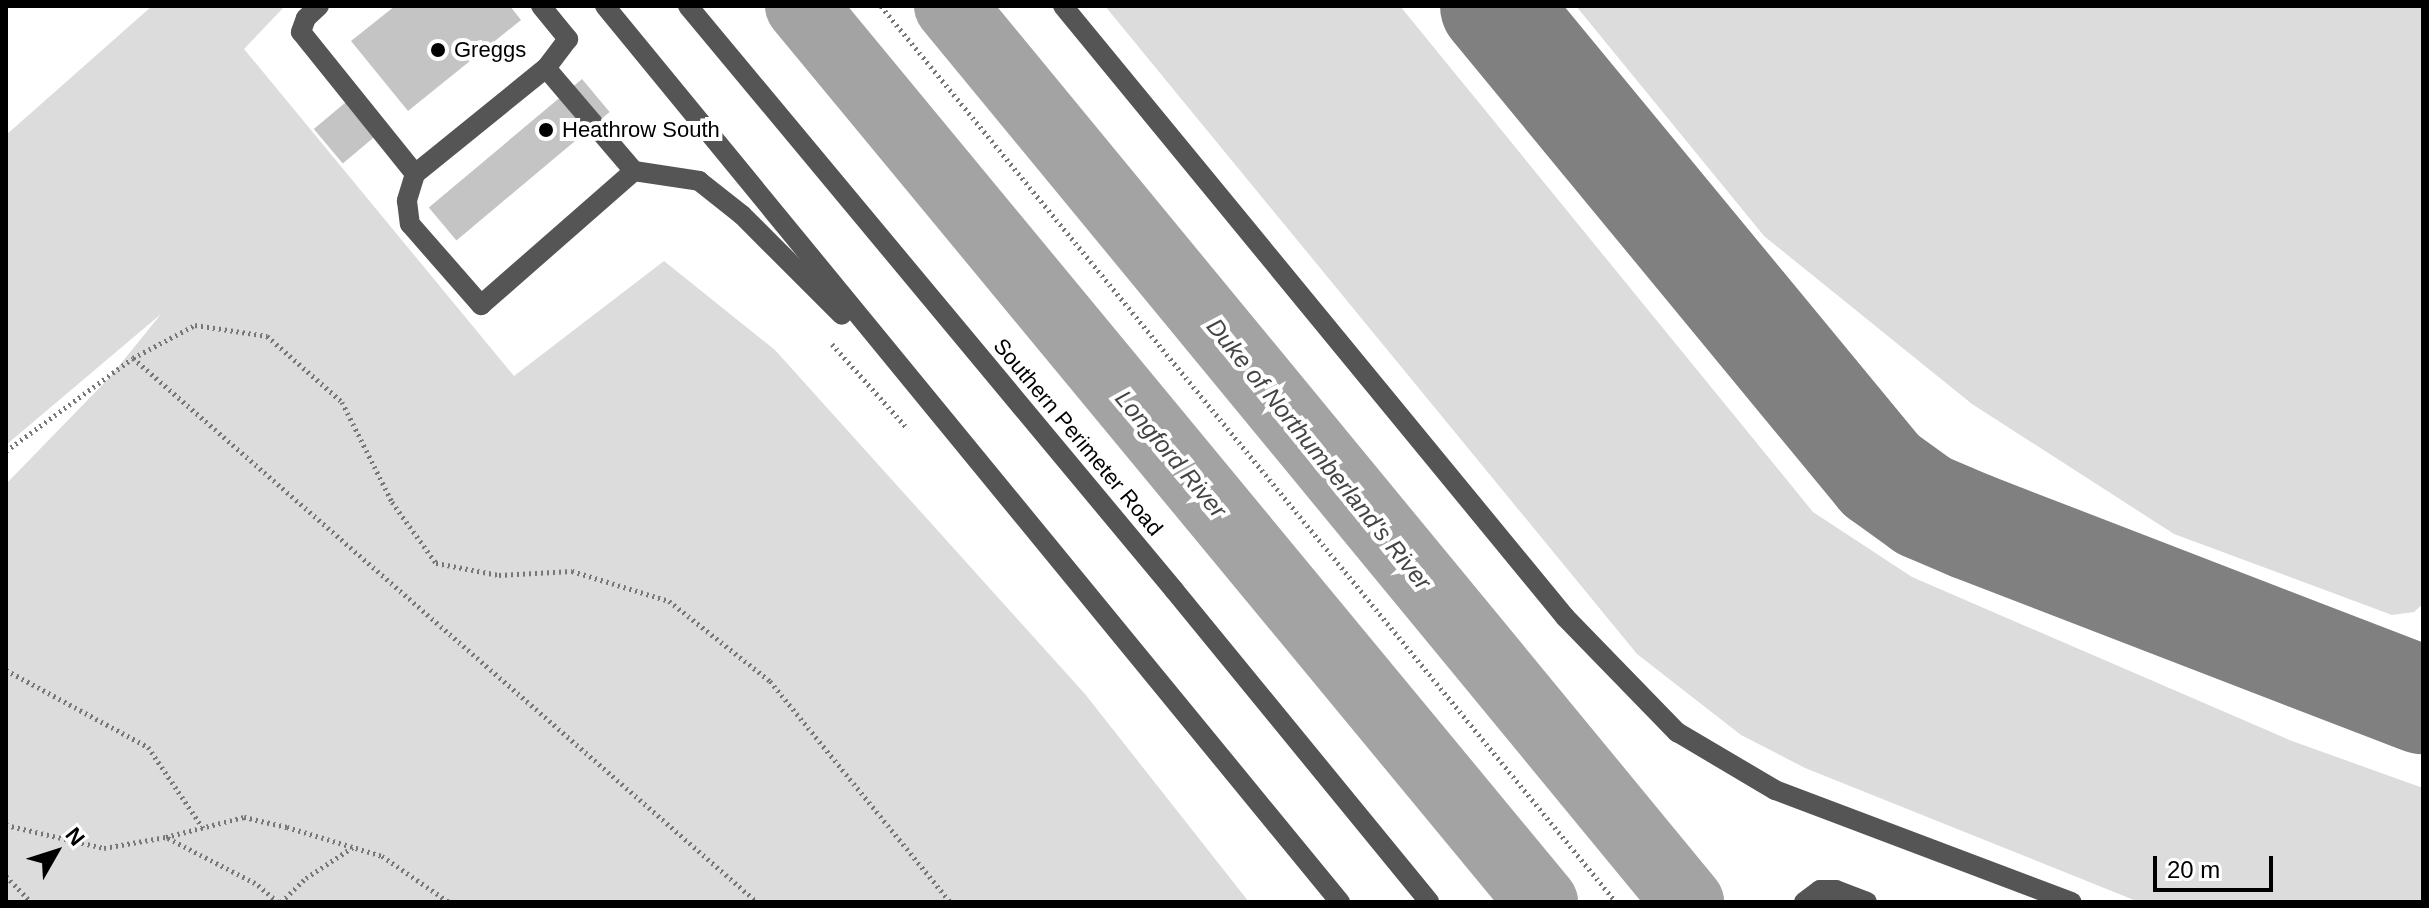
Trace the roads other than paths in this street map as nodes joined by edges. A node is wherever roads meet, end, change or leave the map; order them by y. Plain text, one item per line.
1 (319, 6) edge
2 (541, 6) edge
3 (605, 6) edge
4 (688, 6) edge
5 (1063, 6) edge
6 (546, 68) junction
7 (634, 171) junction
8 (415, 174) junction
9 (923, 397) junction
10 (1340, 902) edge
11 (1429, 902) edge
12 (1804, 902) edge
13 (1867, 902) edge
14 (2072, 902) edge

1 - 8 street
2 - 6 street
3 - 9 street
4 - 11 street, Southern Perimeter Road
5 - 14 street
6 - 7 street
6 - 8 street
7 - 8 street
7 - 9 street
9 - 10 street
12 - 13 street

